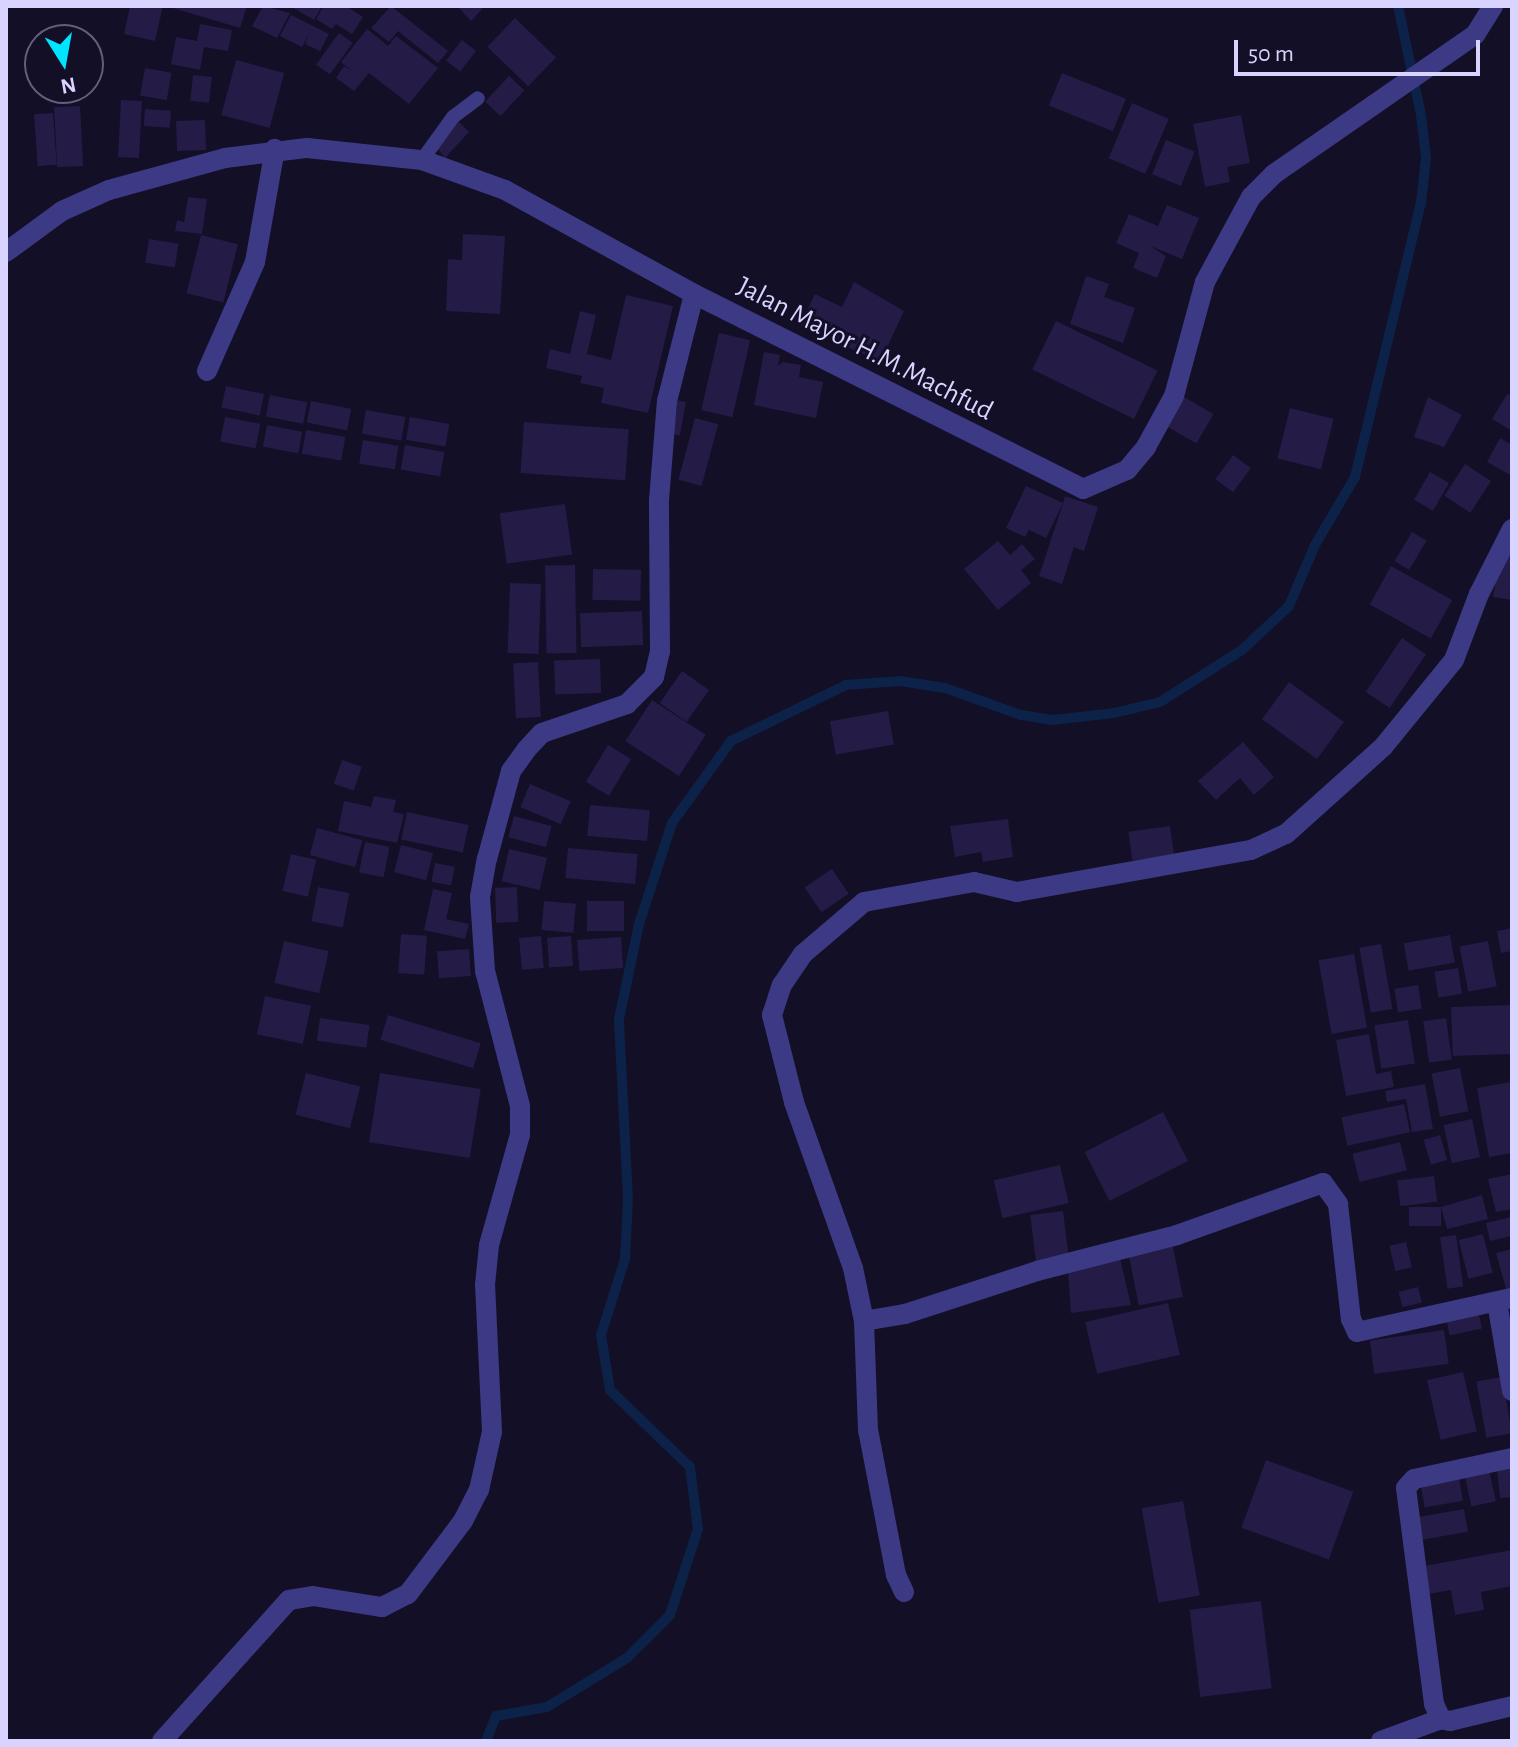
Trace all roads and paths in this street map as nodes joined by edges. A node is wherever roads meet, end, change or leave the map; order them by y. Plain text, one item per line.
1 (1493, 6) edge
2 (478, 98) dead end
3 (275, 149) junction
4 (422, 160) junction
5 (6, 252) edge
6 (694, 294) junction
7 (207, 371) dead end
8 (1512, 529) edge
9 (1504, 1300) edge
10 (864, 1321) junction
11 (1512, 1391) edge
12 (1512, 1458) edge
13 (904, 1592) dead end
14 (1512, 1706) edge
15 (1441, 1719) junction
16 (162, 1741) edge
17 (1381, 1741) edge

1 - 6 street, Jalan Mayor H.M.Machfud
2 - 4 lane
3 - 4 street, Jalan Mayor H.M.Machfud
3 - 5 street, Jalan Mayor H.M.Machfud
3 - 7 street
4 - 6 street, Jalan Mayor H.M.Machfud
6 - 16 street
8 - 10 street
9 - 10 street
9 - 11 street
10 - 13 street
12 - 15 street
14 - 15 street
15 - 17 street

